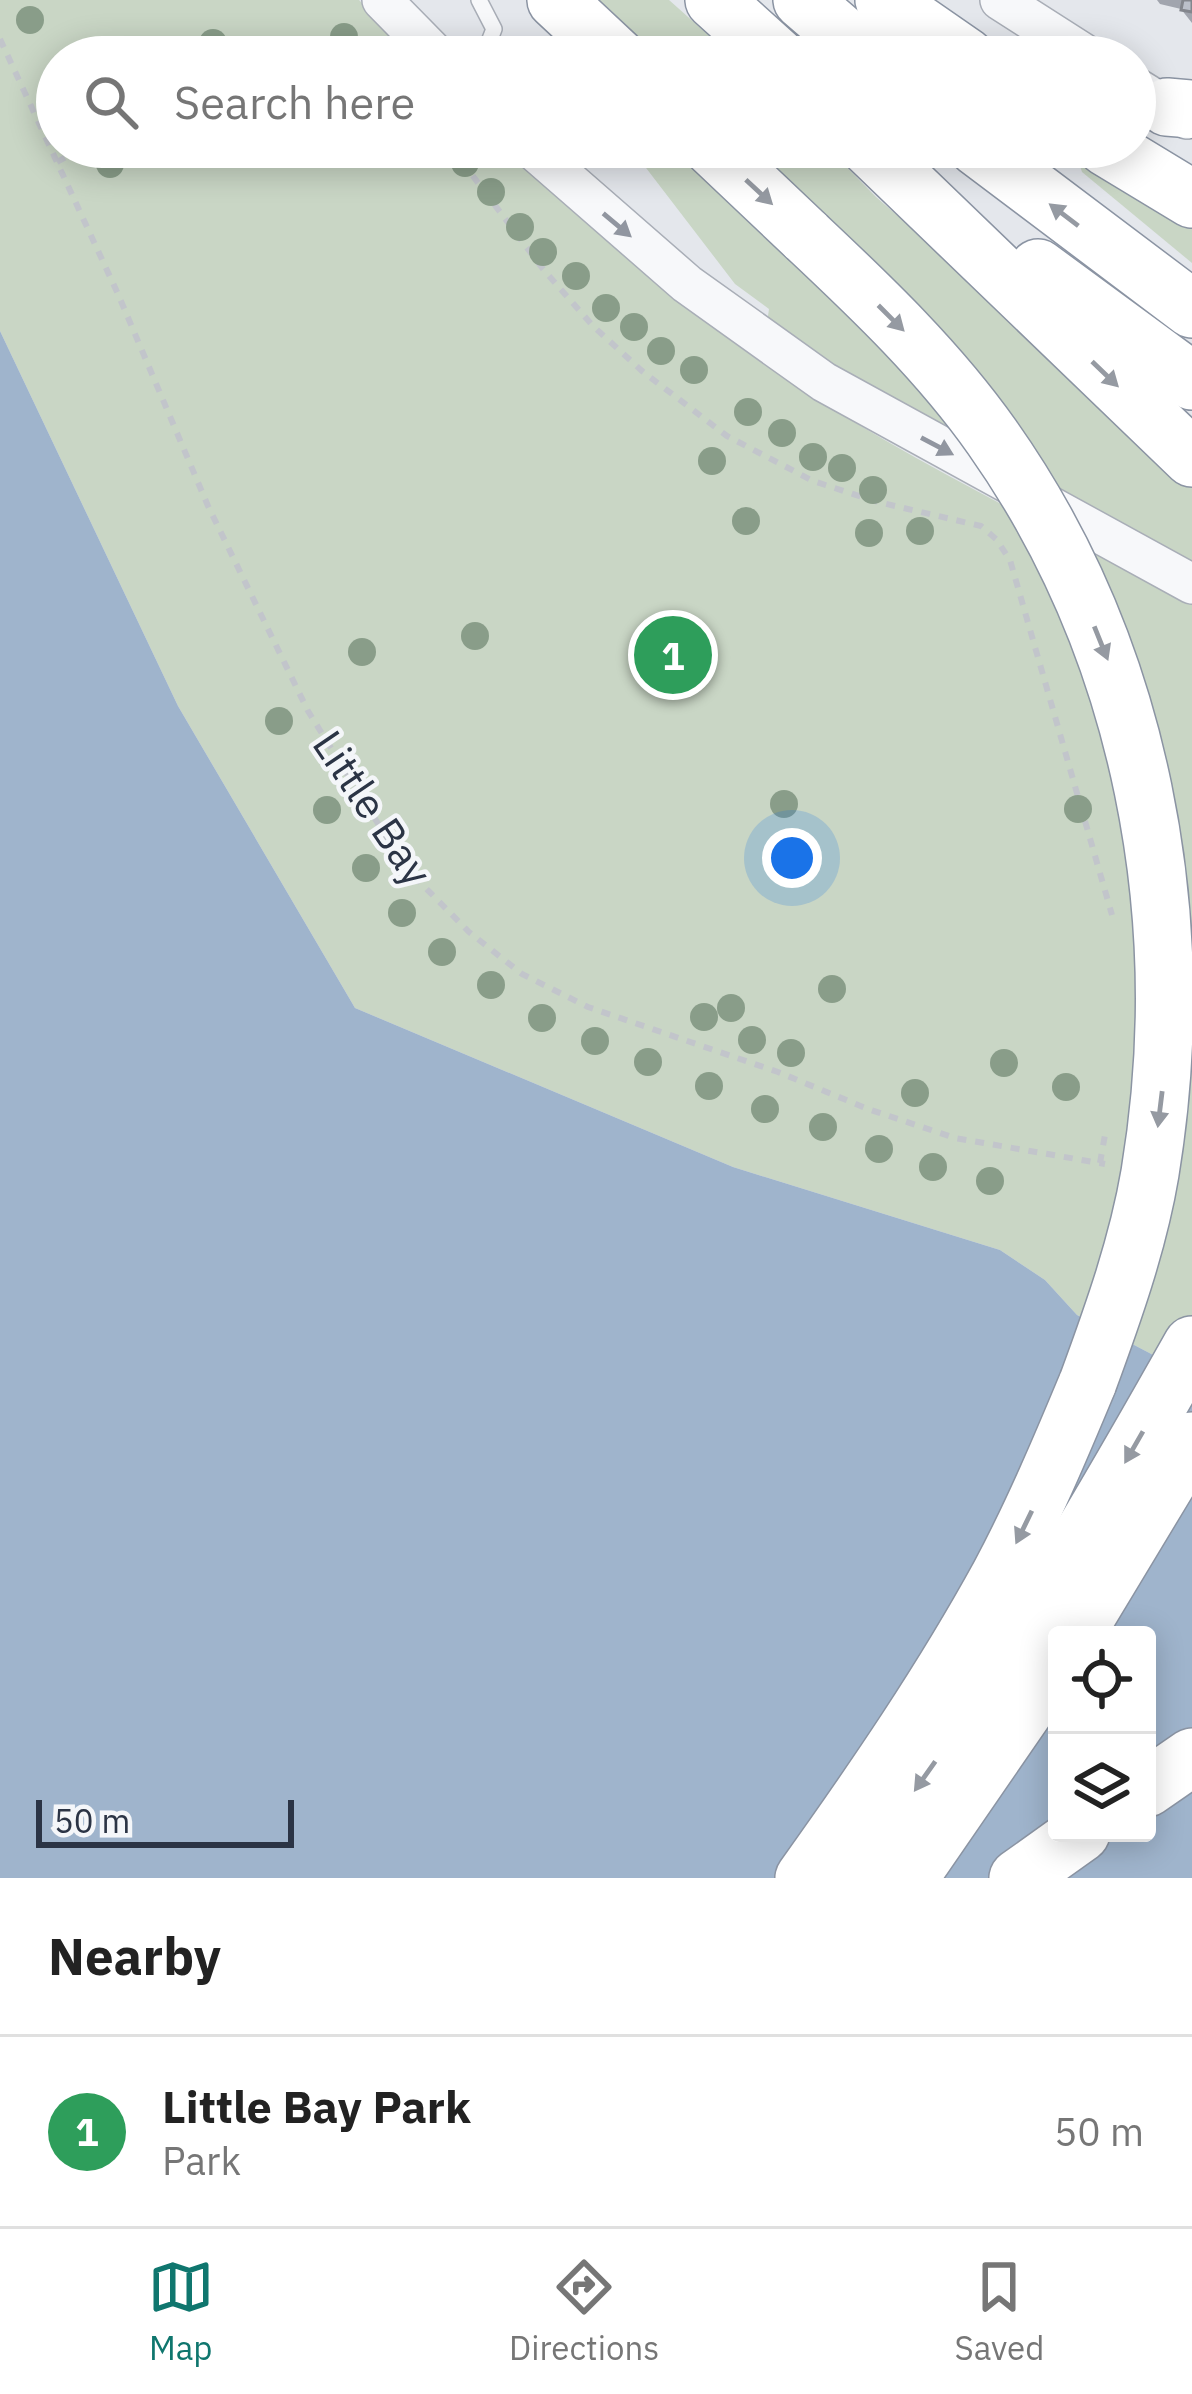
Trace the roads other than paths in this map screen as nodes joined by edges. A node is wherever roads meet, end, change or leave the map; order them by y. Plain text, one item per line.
1 (382, 0) edge
2 (479, 0) edge
3 (556, 0) edge
4 (714, 0) edge
5 (802, 0) edge
6 (884, 0) edge
7 (1000, 0) edge
8 (417, 36) edge
9 (491, 36) edge
10 (594, 36) edge
11 (753, 36) edge
12 (844, 36) edge
13 (936, 36) edge
14 (1056, 36) edge
15 (554, 168) edge
16 (734, 168) edge
17 (891, 168) edge
18 (910, 168) edge
19 (1005, 168) edge
20 (1141, 168) edge
21 (1192, 199) edge
22 (1192, 310) edge
23 (1192, 381) edge
24 (1192, 458) edge
25 (1192, 584) edge
26 (1192, 1345) edge
27 (1192, 1441) edge
28 (1080, 1626) edge
29 (1048, 1676) edge
30 (1192, 1757) edge
31 (1156, 1782) edge
32 (1068, 1842) edge
33 (804, 1878) edge
34 (850, 1878) edge
35 (909, 1878) edge
36 (1018, 1878) edge

1 - 8 street
2 - 9 lane
3 - 10 highway
4 - 11 highway
5 - 12 highway
6 - 13 highway
7 - 14 street
15 -> 25 street
16 -> 33 highway, bridge
17 -> 24 highway
18 - 23 highway
22 -> 19 highway
20 - 21 highway
26 -> 34 highway
27 - 28 highway
29 - 35 highway
30 - 31 highway
32 - 36 highway

